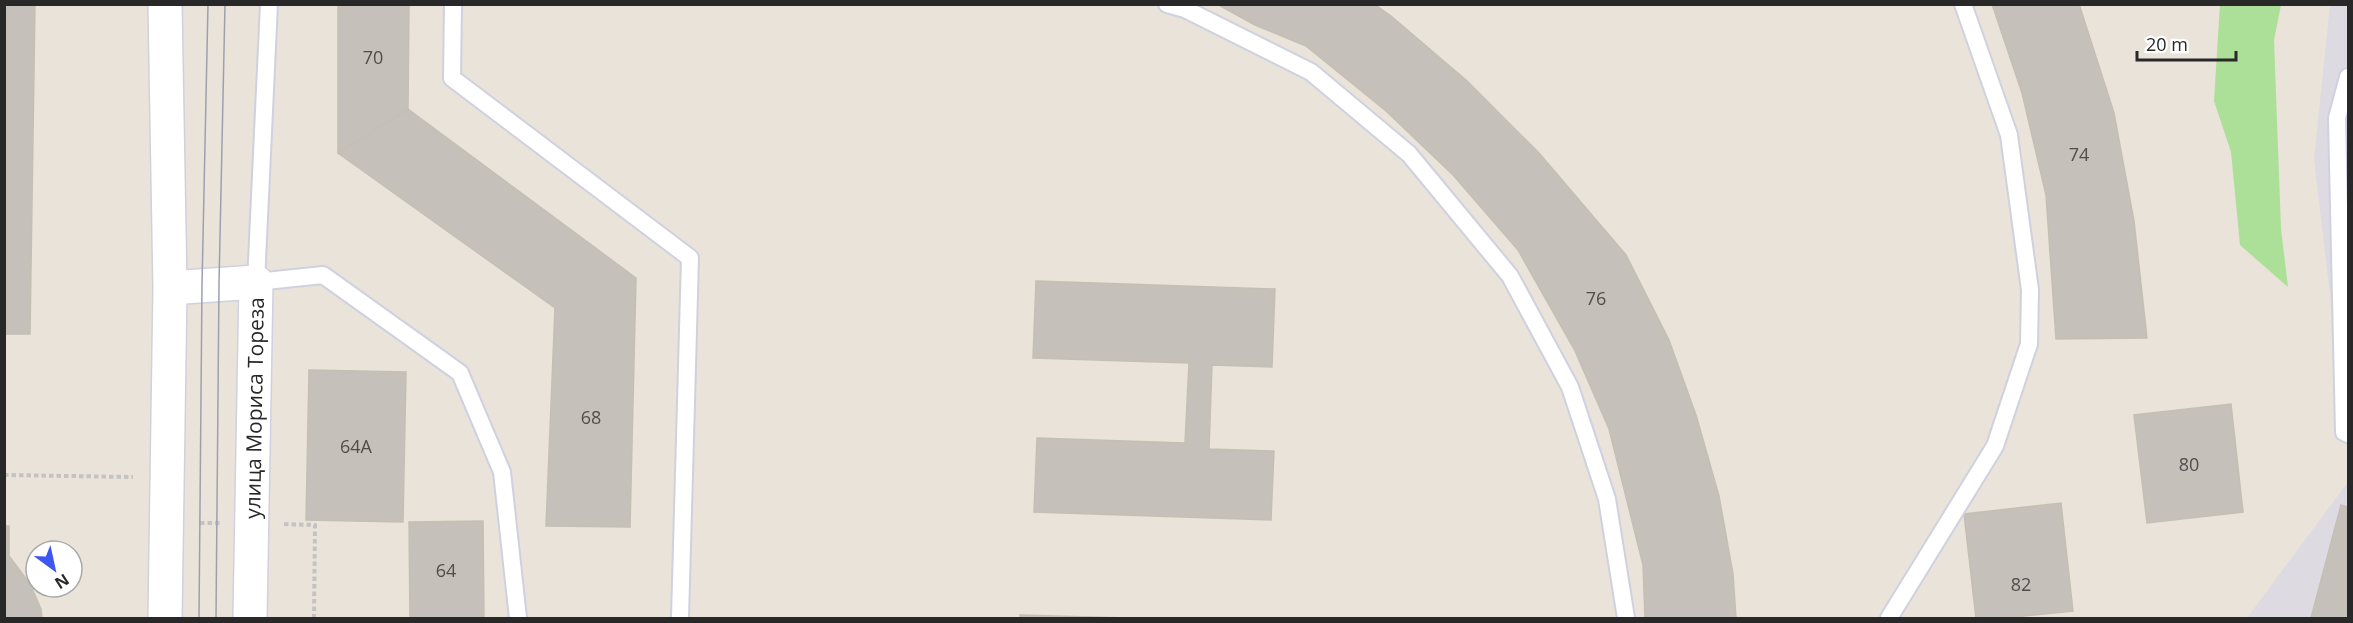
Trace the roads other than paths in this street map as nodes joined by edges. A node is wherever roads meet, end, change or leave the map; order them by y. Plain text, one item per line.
1 (165, 4) edge
2 (269, 4) edge
3 (453, 4) edge
4 (1167, 4) edge
5 (1963, 4) edge
6 (2349, 77) edge
7 (256, 282) junction
8 (170, 288) junction
9 (2349, 434) edge
10 (165, 618) edge
11 (250, 618) edge
12 (518, 618) edge
13 (680, 618) edge
14 (1626, 618) edge
15 (1889, 618) edge

1 - 8 street
2 - 7 lane
3 - 13 lane
4 - 14 lane
5 - 15 lane
6 - 9 lane
7 - 8 street, улица Мориса Тореза
7 - 11 street, улица Мориса Тореза
7 - 12 lane
8 - 10 street

